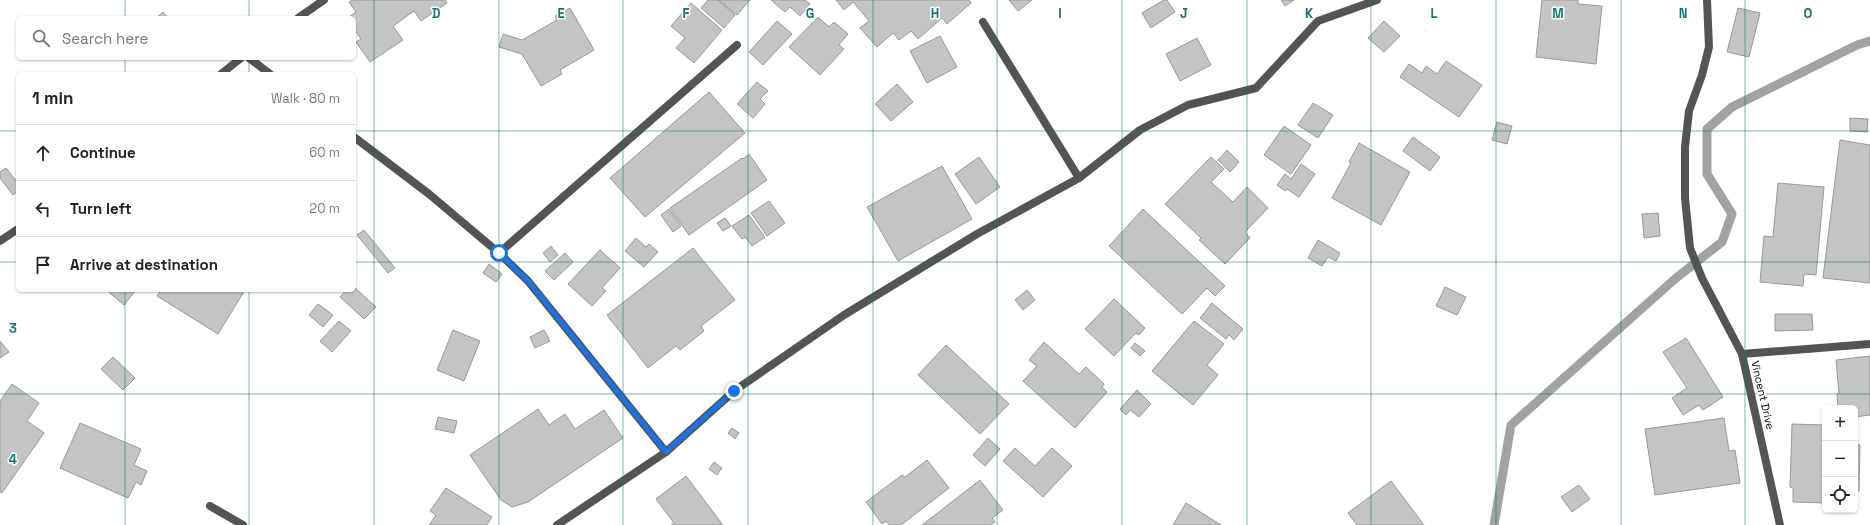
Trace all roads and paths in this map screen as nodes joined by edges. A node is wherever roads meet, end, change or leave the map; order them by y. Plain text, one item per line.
1 (1377, 0) edge
2 (1707, 0) edge
3 (318, 1) edge
4 (300, 16) edge
5 (983, 22) dead end
6 (737, 45) dead end
7 (238, 60) edge
8 (252, 60) edge
9 (224, 72) edge
10 (267, 72) edge
11 (356, 139) edge
12 (1079, 178) junction
13 (16, 230) edge
14 (0, 241) edge
15 (499, 253) junction
16 (1870, 344) edge
17 (1742, 354) junction
18 (666, 452) junction
19 (210, 506) dead end
20 (243, 525) edge
21 (557, 525) edge
22 (1780, 525) edge

1 - 12 street
2 - 17 street, Vincent Drive
3 - 4 street
5 - 12 street
6 - 15 street
7 - 9 street
8 - 10 street
11 - 15 street
12 - 18 street
13 - 14 street
15 - 18 street
16 - 17 street
17 - 22 street, Vincent Drive
18 - 21 street
19 - 20 street

